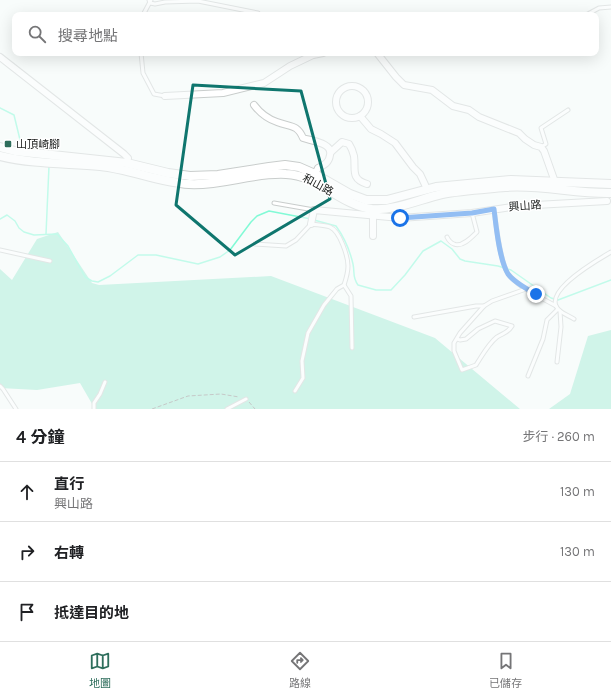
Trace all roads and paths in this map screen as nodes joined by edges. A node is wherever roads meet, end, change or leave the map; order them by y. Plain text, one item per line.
1 (150, 1) edge
2 (611, 7) edge
3 (144, 12) edge
4 (253, 12) edge
5 (592, 12) edge
6 (141, 56) edge
7 (312, 56) edge
8 (379, 56) edge
9 (0, 57) edge
10 (165, 96) joint
11 (254, 106) dead end
12 (568, 110) dead end
13 (360, 116) junction
14 (0, 147) edge
15 (541, 147) junction
16 (331, 152) junction
17 (0, 156) edge
18 (127, 163) junction
19 (315, 174) junction
20 (555, 182) junction
21 (367, 184) dead end
22 (611, 184) edge
23 (427, 189) junction
24 (608, 197) edge
25 (274, 203) dead end
26 (494, 209) junction
27 (314, 210) junction
28 (373, 212) junction
29 (472, 213) junction
30 (311, 224) junction
31 (373, 236) dead end
32 (446, 237) dead end
33 (255, 244) dead end
34 (0, 250) edge
35 (611, 252) edge
36 (50, 261) dead end
37 (344, 285) junction
38 (526, 289) junction
39 (484, 306) junction
40 (556, 306) junction
41 (559, 310) junction
42 (414, 317) dead end
43 (574, 319) dead end
44 (457, 339) junction
45 (352, 348) dead end
46 (557, 362) dead end
47 (528, 376) dead end
48 (105, 382) dead end
49 (0, 386) edge
50 (295, 390) dead end
51 (246, 399) junction
52 (16, 409) edge
53 (94, 409) edge
54 (152, 409) edge
55 (227, 409) edge
56 (255, 409) edge

1 - 3 lane
1 - 4 lane
2 - 5 lane
6 - 10 lane
7 - 10 street
8 - 15 street
9 - 18 street
11 - 16 street
12 - 15 lane
13 - 13 street
13 - 23 street
14 - 18 main road, 和山路
15 - 20 street
16 - 19 street
16 - 21 street
17 - 28 main road, 和山路
18 - 19 main road, 和山路
19 - 23 main road, 和山路
20 - 22 main road, 和山路
20 - 23 main road, 和山路
24 - 26 street, 興山路
24 - 28 main road, 和山路
25 - 27 lane
26 - 29 street, 興山路
26 - 38 lane
27 - 28 street, 興山路
27 - 30 street
28 - 29 street, 興山路
28 - 31 street
29 - 32 lane
30 - 33 lane
30 - 37 lane
34 - 36 lane
35 - 40 lane
37 - 45 lane
37 - 50 lane
38 - 39 lane
38 - 40 lane
39 - 42 lane
39 - 44 lane
40 - 41 lane
41 - 43 lane
41 - 46 lane
41 - 47 lane
44 - 44 lane
48 - 53 lane
49 - 52 lane
51 - 54 path
51 - 55 lane
51 - 56 path

